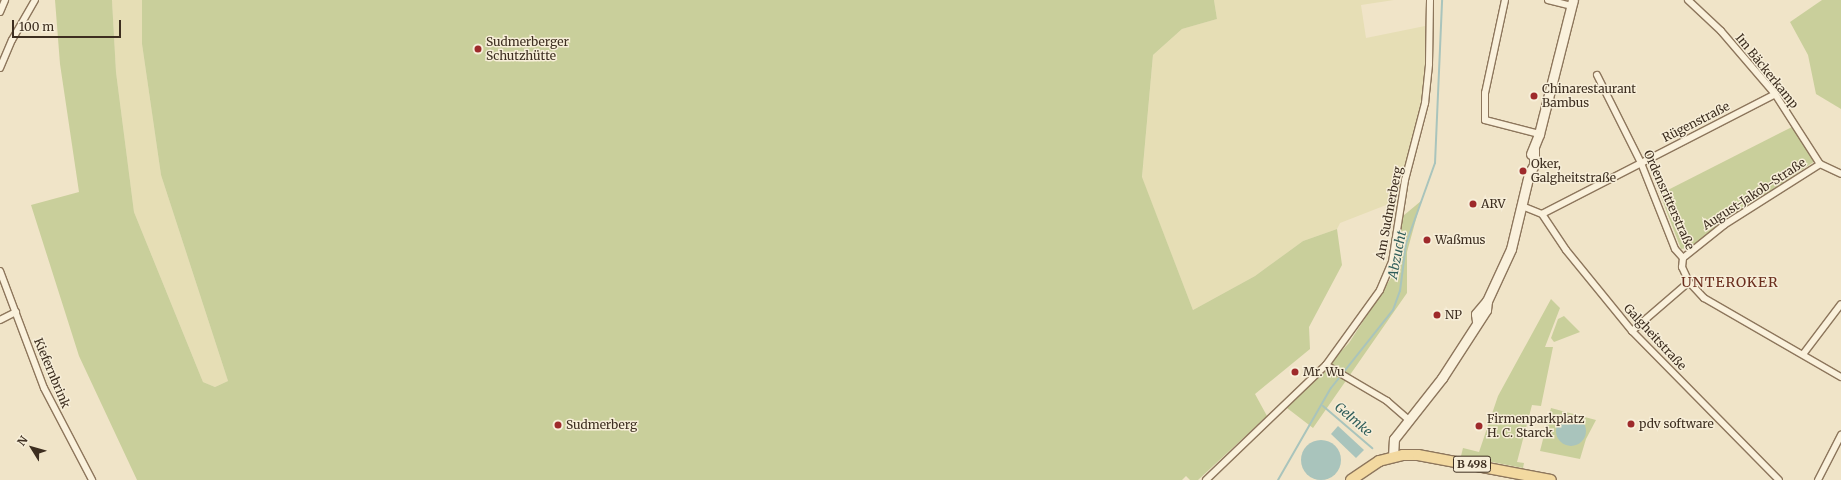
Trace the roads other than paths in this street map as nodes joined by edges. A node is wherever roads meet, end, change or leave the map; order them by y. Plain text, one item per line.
1 (5, 0) edge
2 (35, 0) edge
3 (1430, 0) edge
4 (1505, 0) edge
5 (1548, 0) edge
6 (1688, 0) edge
7 (1572, 3) edge
8 (0, 12) edge
9 (0, 68) edge
10 (1597, 75) dead end
11 (1775, 94) junction
12 (1539, 134) junction
13 (1641, 162) junction
14 (1820, 164) junction
15 (1841, 174) edge
16 (1522, 206) junction
17 (1542, 214) junction
18 (1682, 258) junction
19 (0, 271) edge
20 (1689, 282) junction
21 (1841, 304) edge
22 (16, 312) junction
23 (0, 320) edge
24 (1632, 331) junction
25 (1804, 353) junction
26 (1326, 365) junction
27 (1841, 377) edge
28 (1409, 420) junction
29 (1841, 435) edge
30 (1393, 457) junction
31 (92, 480) edge
32 (1206, 480) edge
33 (1351, 480) edge
34 (1551, 480) edge
35 (1778, 480) edge
36 (1818, 480) edge

1 - 8 street
2 - 9 street
3 - 26 street, Am Sudmerberg
4 - 12 street
5 - 7 street
6 - 11 street, Im Bäckerkamp
7 - 12 main road
10 - 13 street, Ordensritterstraße
11 - 13 street, Rügenstraße
11 - 14 street, Im Bäckerkamp
12 - 16 main road
13 - 17 street, Rügenstraße
13 - 18 street, Ordensritterstraße
14 - 15 street
14 - 18 street, August-Jakob-Straße
16 - 17 street
16 - 28 main road
17 - 24 street, Galgheitstraße
18 - 20 street, Ordensritterstraße
19 - 22 street, Kiefernbrink
20 - 24 street
20 - 25 street, Ordensritterstraße
21 - 25 street
22 - 23 street
22 - 31 street, Kiefernbrink
24 - 35 street, Galgheitstraße
25 - 27 street, Ordensritterstraße
26 - 28 street
26 - 32 street, Am Sudmerberg
28 - 30 main road
29 - 36 street
30 - 33 main road, B 498
30 - 34 main road, B 498

